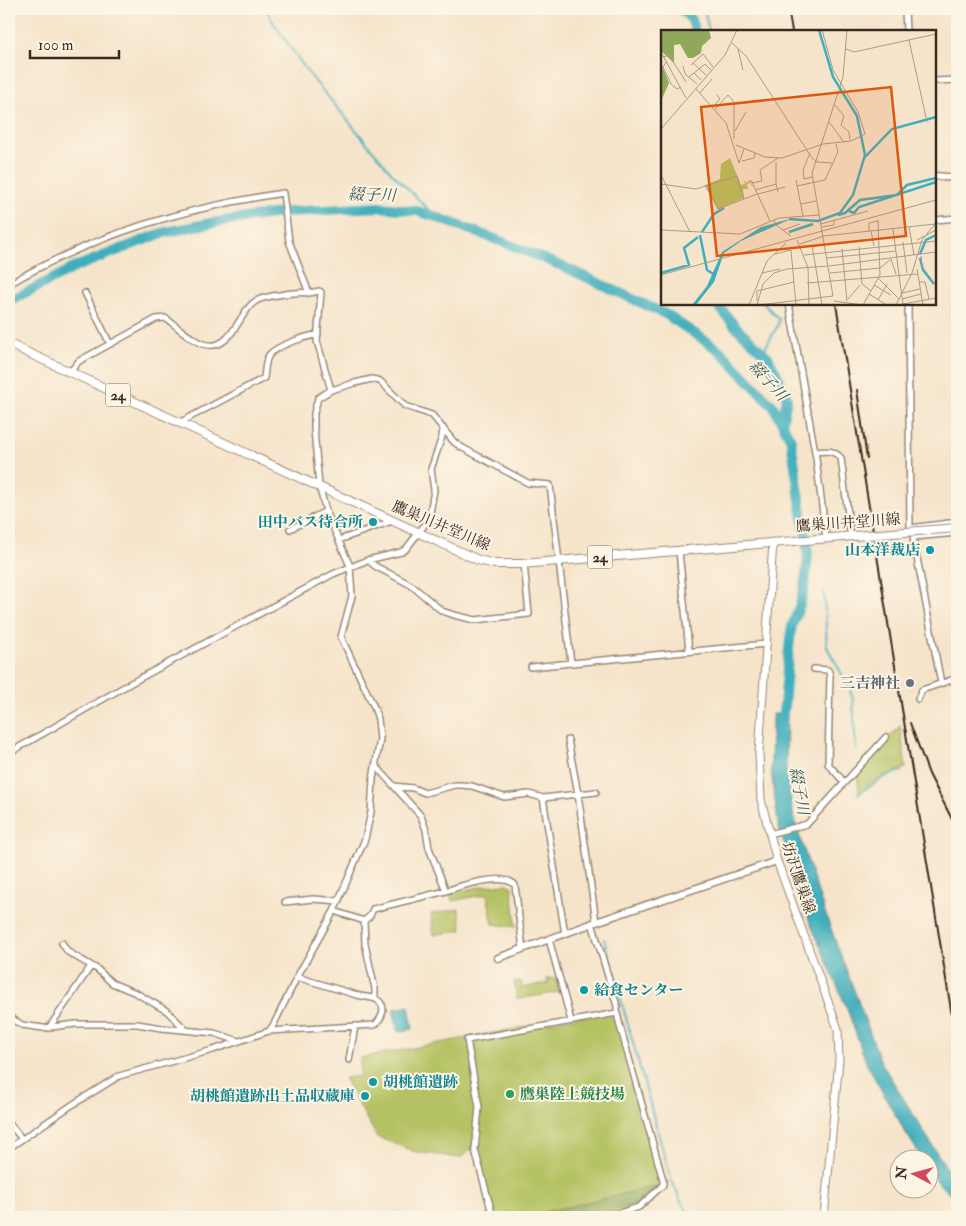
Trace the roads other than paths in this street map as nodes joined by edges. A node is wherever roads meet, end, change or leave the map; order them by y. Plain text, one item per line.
1 (906, 9) edge
2 (906, 30) edge
3 (957, 80) edge
4 (936, 81) edge
5 (936, 176) edge
6 (957, 178) edge
7 (957, 218) edge
8 (936, 220) edge
9 (9, 284) edge
10 (85, 292) dead end
11 (309, 293) junction
12 (788, 305) edge
13 (908, 305) edge
14 (318, 334) junction
15 (9, 344) edge
16 (110, 344) junction
17 (69, 373) junction
18 (331, 390) junction
19 (179, 423) junction
20 (443, 428) junction
21 (816, 452) junction
22 (319, 486) junction
23 (326, 511) junction
24 (392, 521) junction
25 (957, 522) edge
26 (910, 528) junction
27 (957, 528) edge
28 (290, 529) dead end
29 (419, 533) junction
30 (852, 533) junction
31 (957, 533) edge
32 (913, 537) junction
33 (824, 538) junction
34 (339, 540) junction
35 (773, 542) junction
36 (679, 551) junction
37 (368, 560) junction
38 (560, 560) junction
39 (524, 564) junction
40 (350, 566) junction
41 (766, 644) junction
42 (689, 651) junction
43 (571, 663) junction
44 (531, 667) dead end
45 (814, 669) dead end
46 (957, 678) edge
47 (941, 683) junction
48 (918, 699) dead end
49 (886, 737) dead end
50 (568, 740) dead end
51 (9, 753) edge
52 (376, 765) junction
53 (844, 782) junction
54 (394, 786) junction
55 (596, 792) dead end
56 (578, 794) junction
57 (543, 798) junction
58 (772, 833) junction
59 (776, 861) junction
60 (446, 891) junction
61 (339, 901) junction
62 (285, 902) dead end
63 (334, 911) junction
64 (364, 921) junction
65 (594, 923) junction
66 (565, 934) junction
67 (549, 939) junction
68 (62, 943) dead end
69 (523, 948) junction
70 (498, 958) dead end
71 (91, 966) junction
72 (297, 977) junction
73 (375, 999) junction
74 (616, 1013) junction
75 (9, 1017) edge
76 (571, 1021) junction
77 (355, 1026) junction
78 (49, 1028) junction
79 (185, 1030) junction
80 (269, 1031) junction
81 (239, 1042) junction
82 (349, 1060) dead end
83 (9, 1123) edge
84 (22, 1139) junction
85 (9, 1148) edge
86 (493, 1217) edge
87 (607, 1217) edge
88 (824, 1217) edge

1 - 2 street
3 - 4 street
5 - 6 street
7 - 8 street
9 - 11 street
10 - 16 street
11 - 14 street
11 - 16 street
12 - 21 street
13 - 26 street
14 - 18 street
14 - 19 street
15 - 17 main road, 鷹巣川井堂川線 / 24
16 - 17 street
17 - 19 main road, 鷹巣川井堂川線 / 24
18 - 20 street
18 - 22 street
19 - 22 main road, 鷹巣川井堂川線 / 24
20 - 29 street
20 - 38 street
21 - 30 street
21 - 33 street
22 - 23 street
22 - 24 main road, 鷹巣川井堂川線 / 24
23 - 28 street
23 - 34 street
24 - 29 main road, 鷹巣川井堂川線 / 24
24 - 34 street
25 - 26 street
26 - 32 street
27 - 30 main road, 鷹巣川井堂川線 / 24, bridge
29 - 37 street
29 - 39 main road, 鷹巣川井堂川線 / 24
30 - 33 main road, 鷹巣川井堂川線 / 24
31 - 32 street
32 - 47 street
33 - 35 main road, 鷹巣川井堂川線 / 24
34 - 40 street
35 - 36 main road, 鷹巣川井堂川線 / 24
35 - 41 main road, 坊沢鷹巣線
36 - 38 main road, 鷹巣川井堂川線 / 24
36 - 42 street
37 - 39 street
37 - 40 street
38 - 39 main road, 鷹巣川井堂川線 / 24
38 - 43 street
40 - 51 street
40 - 52 street
41 - 42 street
41 - 58 main road, 坊沢鷹巣線
42 - 43 street
43 - 44 street
45 - 53 street
46 - 47 street
47 - 48 street
49 - 53 street
50 - 56 street
52 - 54 street
52 - 61 street
53 - 58 street
54 - 57 street
54 - 60 street
55 - 56 street
56 - 57 street
56 - 65 street
57 - 66 street
58 - 59 main road, 坊沢鷹巣線
59 - 65 street
59 - 88 main road, 坊沢鷹巣線
60 - 64 street
60 - 69 street
61 - 62 street
61 - 63 street
63 - 64 street
63 - 72 street
64 - 73 street
65 - 66 street
65 - 74 street
66 - 67 street
67 - 69 street
67 - 76 street
68 - 71 street
69 - 70 street
71 - 78 street
71 - 79 street
72 - 73 street
72 - 80 street
73 - 77 street
74 - 76 street
74 - 87 street
75 - 78 street
76 - 86 street
77 - 80 street
77 - 82 street
78 - 79 street
79 - 81 street
80 - 81 street
81 - 84 street
83 - 84 street
84 - 85 street

